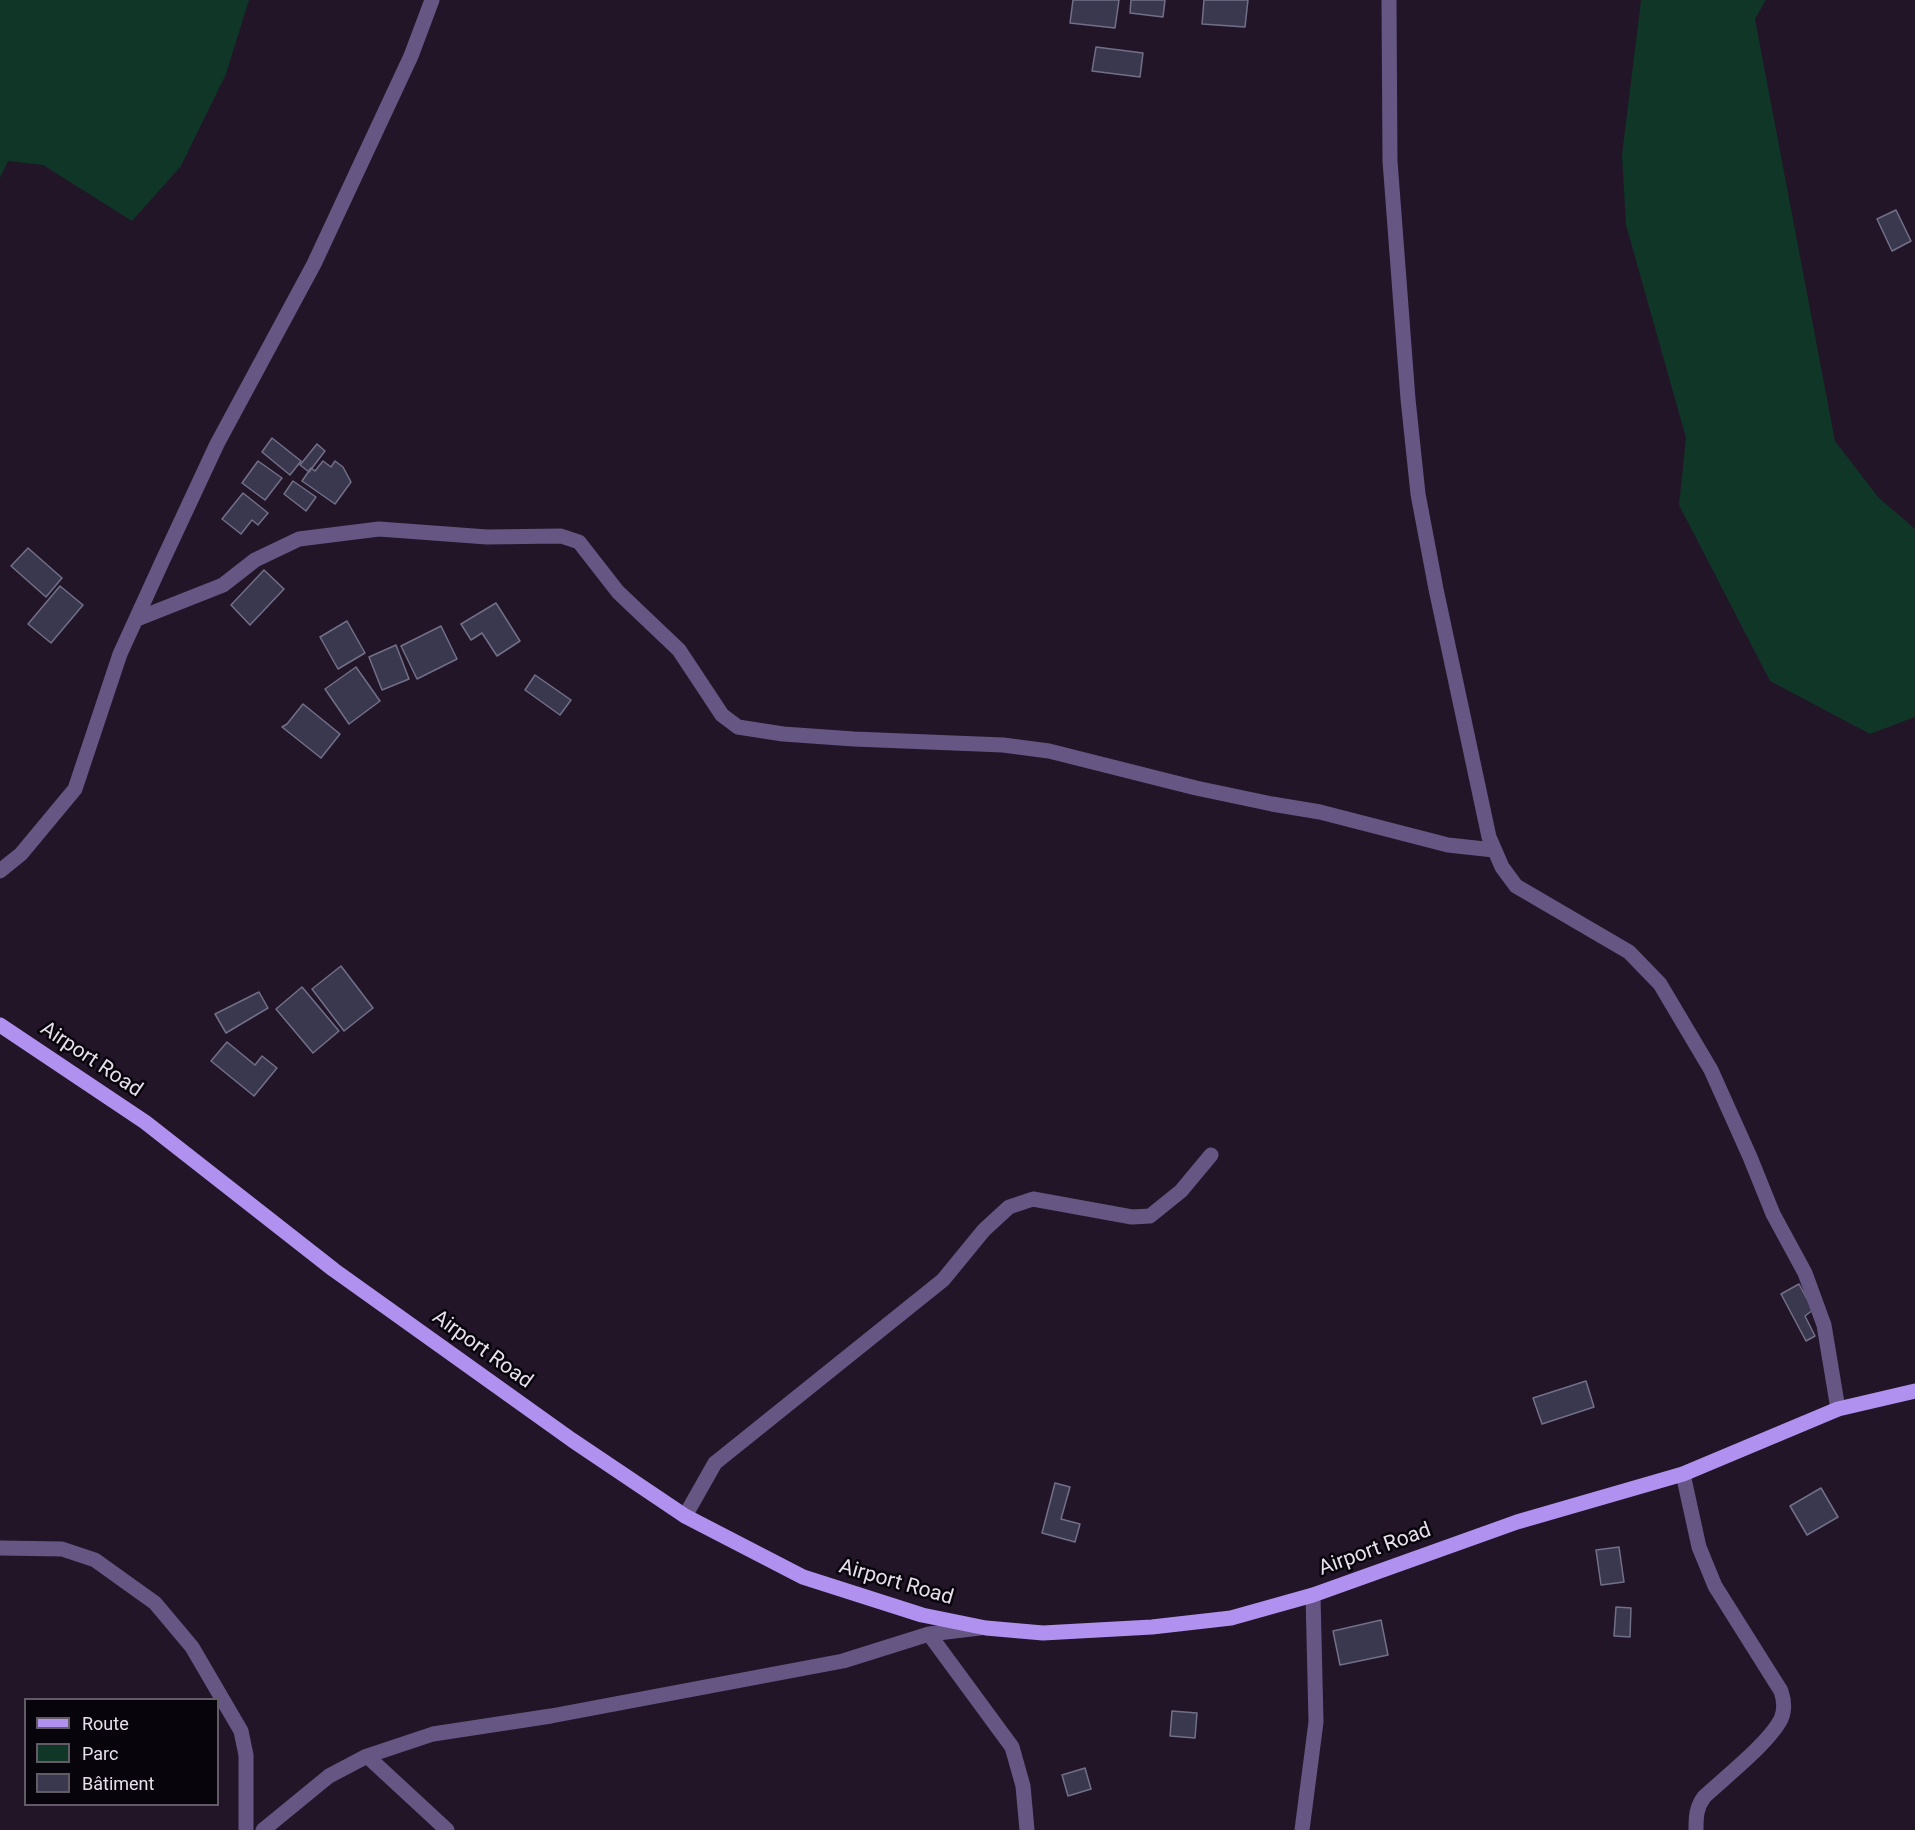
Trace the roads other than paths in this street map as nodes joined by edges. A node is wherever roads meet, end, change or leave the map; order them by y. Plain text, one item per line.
1 (432, 0) edge
2 (1389, 0) edge
3 (137, 619) junction
4 (1494, 850) junction
5 (0, 871) edge
6 (0, 1025) edge
7 (1211, 1155) dead end
8 (1915, 1391) edge
9 (1838, 1409) junction
10 (1683, 1474) junction
11 (686, 1516) junction
12 (0, 1548) edge
13 (1313, 1595) junction
14 (986, 1628) junction
15 (929, 1634) junction
16 (367, 1756) junction
17 (246, 1830) edge
18 (264, 1830) edge
19 (447, 1830) edge
20 (1027, 1830) edge
21 (1302, 1830) edge
22 (1696, 1830) edge

1 - 3 street
2 - 4 street
3 - 4 street
3 - 5 street
4 - 9 street
6 - 11 main road, Airport Road
7 - 11 street
8 - 9 main road, Airport Road
9 - 10 main road, Airport Road
10 - 13 main road, Airport Road
10 - 22 street
11 - 14 main road, Airport Road
12 - 17 street
13 - 14 main road, Airport Road
13 - 21 street
14 - 15 street
15 - 16 street
15 - 20 street
16 - 18 street
16 - 19 street

